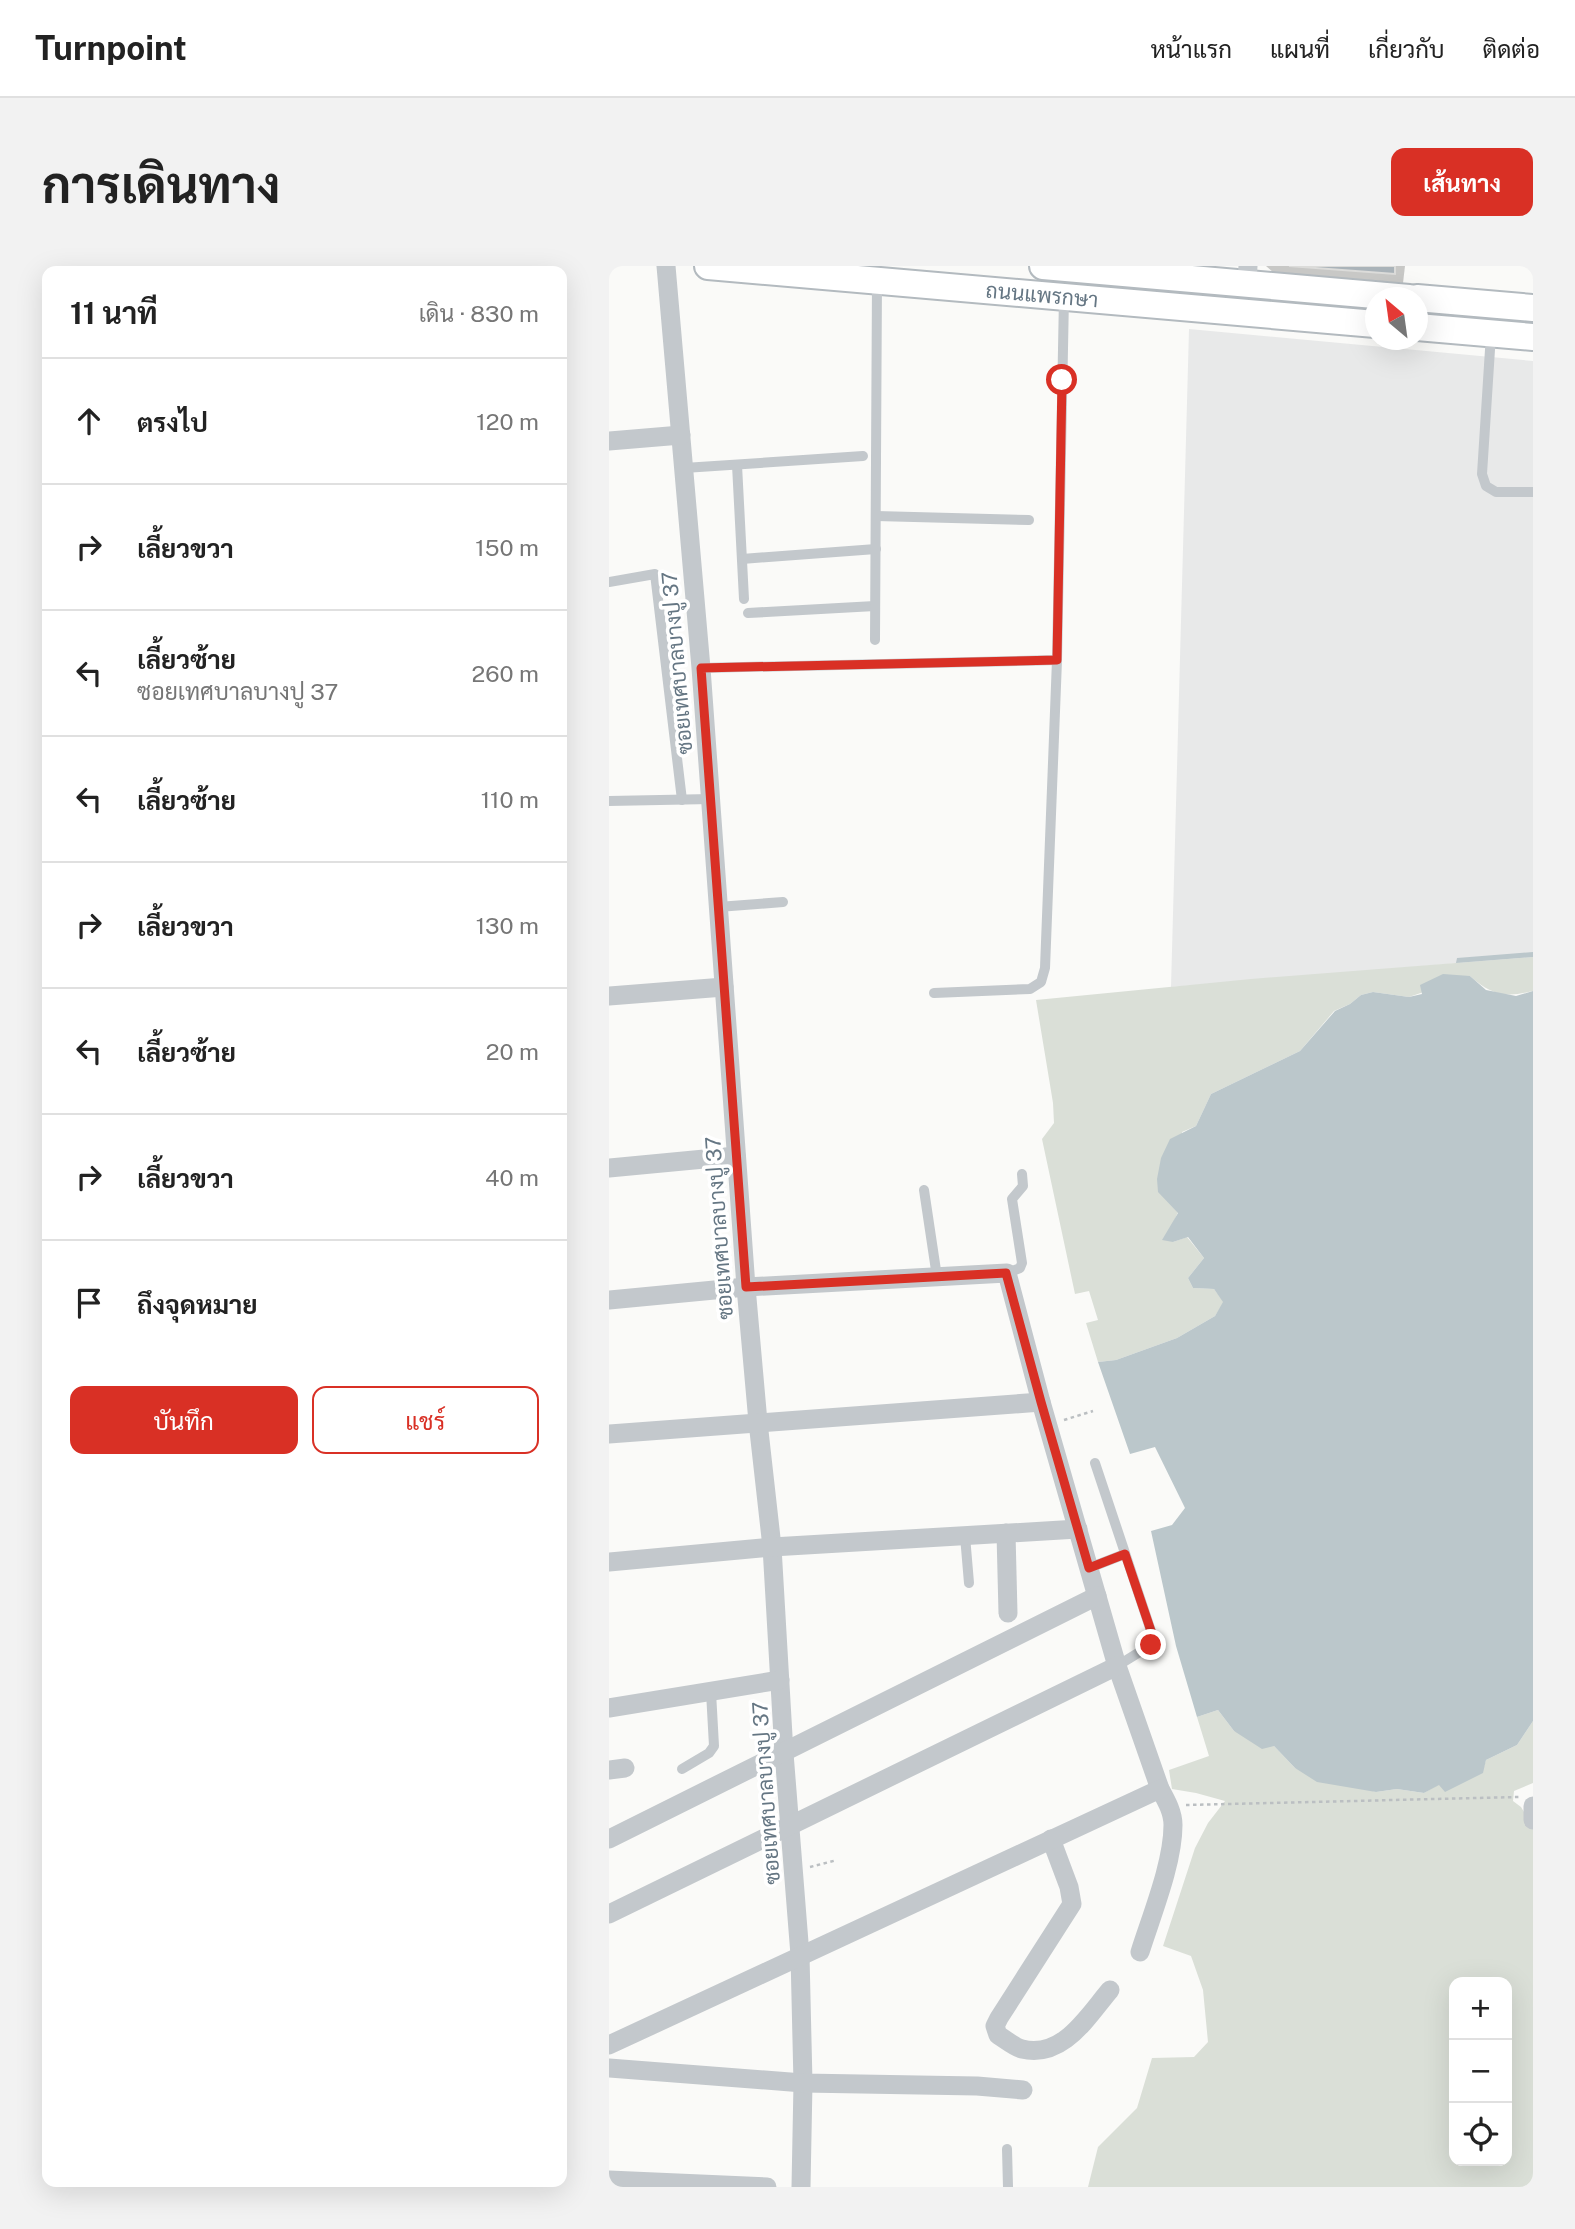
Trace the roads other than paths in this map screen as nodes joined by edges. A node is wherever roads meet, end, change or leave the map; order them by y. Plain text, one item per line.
1 (666, 266) edge
2 (708, 266) edge
3 (1043, 266) edge
4 (1247, 275) edge
5 (877, 281) junction
6 (1365, 292) edge
7 (1064, 297) junction
8 (1428, 299) edge
9 (1533, 308) edge
10 (1365, 323) edge
11 (1428, 328) edge
12 (1492, 334) junction
13 (1533, 337) edge
14 (681, 435) junction
15 (609, 440) edge
16 (863, 456) dead end
17 (737, 464) junction
18 (684, 468) junction
19 (1533, 492) edge
20 (876, 516) junction
21 (1029, 520) dead end
22 (876, 549) junction
23 (742, 559) junction
24 (609, 582) edge
25 (744, 599) dead end
26 (875, 606) junction
27 (748, 613) dead end
28 (875, 640) dead end
29 (1057, 660) junction
30 (701, 668) junction
31 (711, 799) junction
32 (681, 800) junction
33 (609, 801) edge
34 (783, 902) dead end
35 (719, 907) junction
36 (724, 987) junction
37 (934, 993) dead end
38 (609, 996) edge
39 (736, 1156) junction
40 (609, 1168) edge
41 (1022, 1174) dead end
42 (924, 1190) dead end
43 (1006, 1273) junction
44 (937, 1276) junction
45 (746, 1287) junction
46 (609, 1300) edge
47 (1041, 1402) junction
48 (758, 1422) junction
49 (609, 1434) edge
50 (1095, 1463) dead end
51 (1078, 1529) junction
52 (1006, 1533) junction
53 (965, 1536) junction
54 (772, 1547) junction
55 (1125, 1554) junction
56 (609, 1562) edge
57 (1089, 1568) junction
58 (969, 1583) dead end
59 (1097, 1596) junction
60 (1008, 1613) dead end
61 (1117, 1666) junction
62 (780, 1680) junction
63 (711, 1692) junction
64 (609, 1708) edge
65 (784, 1753) junction
66 (682, 1769) dead end
67 (1164, 1797) junction
68 (1533, 1806) edge
69 (1533, 1821) edge
70 (791, 1827) junction
71 (609, 1839) edge
72 (1051, 1839) junction
73 (609, 1914) edge
74 (1140, 1952) dead end
75 (800, 1955) junction
76 (1110, 1990) dead end
77 (609, 2045) edge
78 (609, 2068) edge
79 (803, 2083) junction
80 (1023, 2090) dead end
81 (1007, 2149) dead end
82 (609, 2180) edge
83 (767, 2187) edge
84 (801, 2187) edge
85 (1008, 2187) edge

1 - 14 street, ซอยเทศบาลบางปู 37
2 - 5 main road, ถนนแพรกษา
3 - 4 main road, ถนนแพรกษา
4 - 6 main road, ถนนแพรกษา
5 - 7 main road, ถนนแพรกษา
5 - 20 lane
7 - 10 main road, ถนนแพรกษา
7 - 29 lane
8 - 9 main road
11 - 12 main road
12 - 13 main road
12 - 19 lane
14 - 15 street
14 - 18 street, ซอยเทศบาลบางปู 37
16 - 17 lane
17 - 18 lane
17 - 23 lane
18 - 30 street, ซอยเทศบาลบางปู 37
20 - 21 lane
20 - 22 lane
22 - 23 lane
22 - 26 lane
23 - 25 lane
24 - 32 lane
26 - 27 lane
26 - 28 lane
29 - 30 lane
29 - 37 lane
30 - 31 street, ซอยเทศบาลบางปู 37
31 - 32 lane
31 - 35 street, ซอยเทศบาลบางปู 37
32 - 33 lane
34 - 35 lane
35 - 36 street, ซอยเทศบาลบางปู 37
36 - 38 street
36 - 39 street, ซอยเทศบาลบางปู 37
39 - 40 street
39 - 45 street, ซอยเทศบาลบางปู 37
41 - 43 lane
42 - 44 lane
43 - 44 street
43 - 47 street
44 - 45 street
45 - 46 street
45 - 48 street, ซอยเทศบาลบางปู 37
47 - 48 street
47 - 51 street
48 - 49 street
48 - 54 street, ซอยเทศบาลบางปู 37
50 - 55 lane
51 - 52 street
51 - 57 street
52 - 53 street
52 - 60 street
53 - 54 street
53 - 58 lane
54 - 56 street
54 - 62 street, ซอยเทศบาลบางปู 37
55 - 57 lane
55 - 61 lane
57 - 59 street
59 - 61 street
59 - 65 street
61 - 67 street
61 - 70 street
62 - 63 street
62 - 65 street, ซอยเทศบาลบางปู 37
63 - 64 street
63 - 66 lane
65 - 70 street, ซอยเทศบาลบางปู 37
65 - 71 street
67 - 72 street
67 - 74 street
68 - 69 street
70 - 73 street
70 - 75 street, ซอยเทศบาลบางปู 37
72 - 75 street
72 - 76 street
75 - 77 street
75 - 79 street, ซอยเทศบาลบางปู 37
78 - 79 street
79 - 80 street
79 - 84 street, ซอยเทศบาลบางปู 37
81 - 85 lane
82 - 83 street

